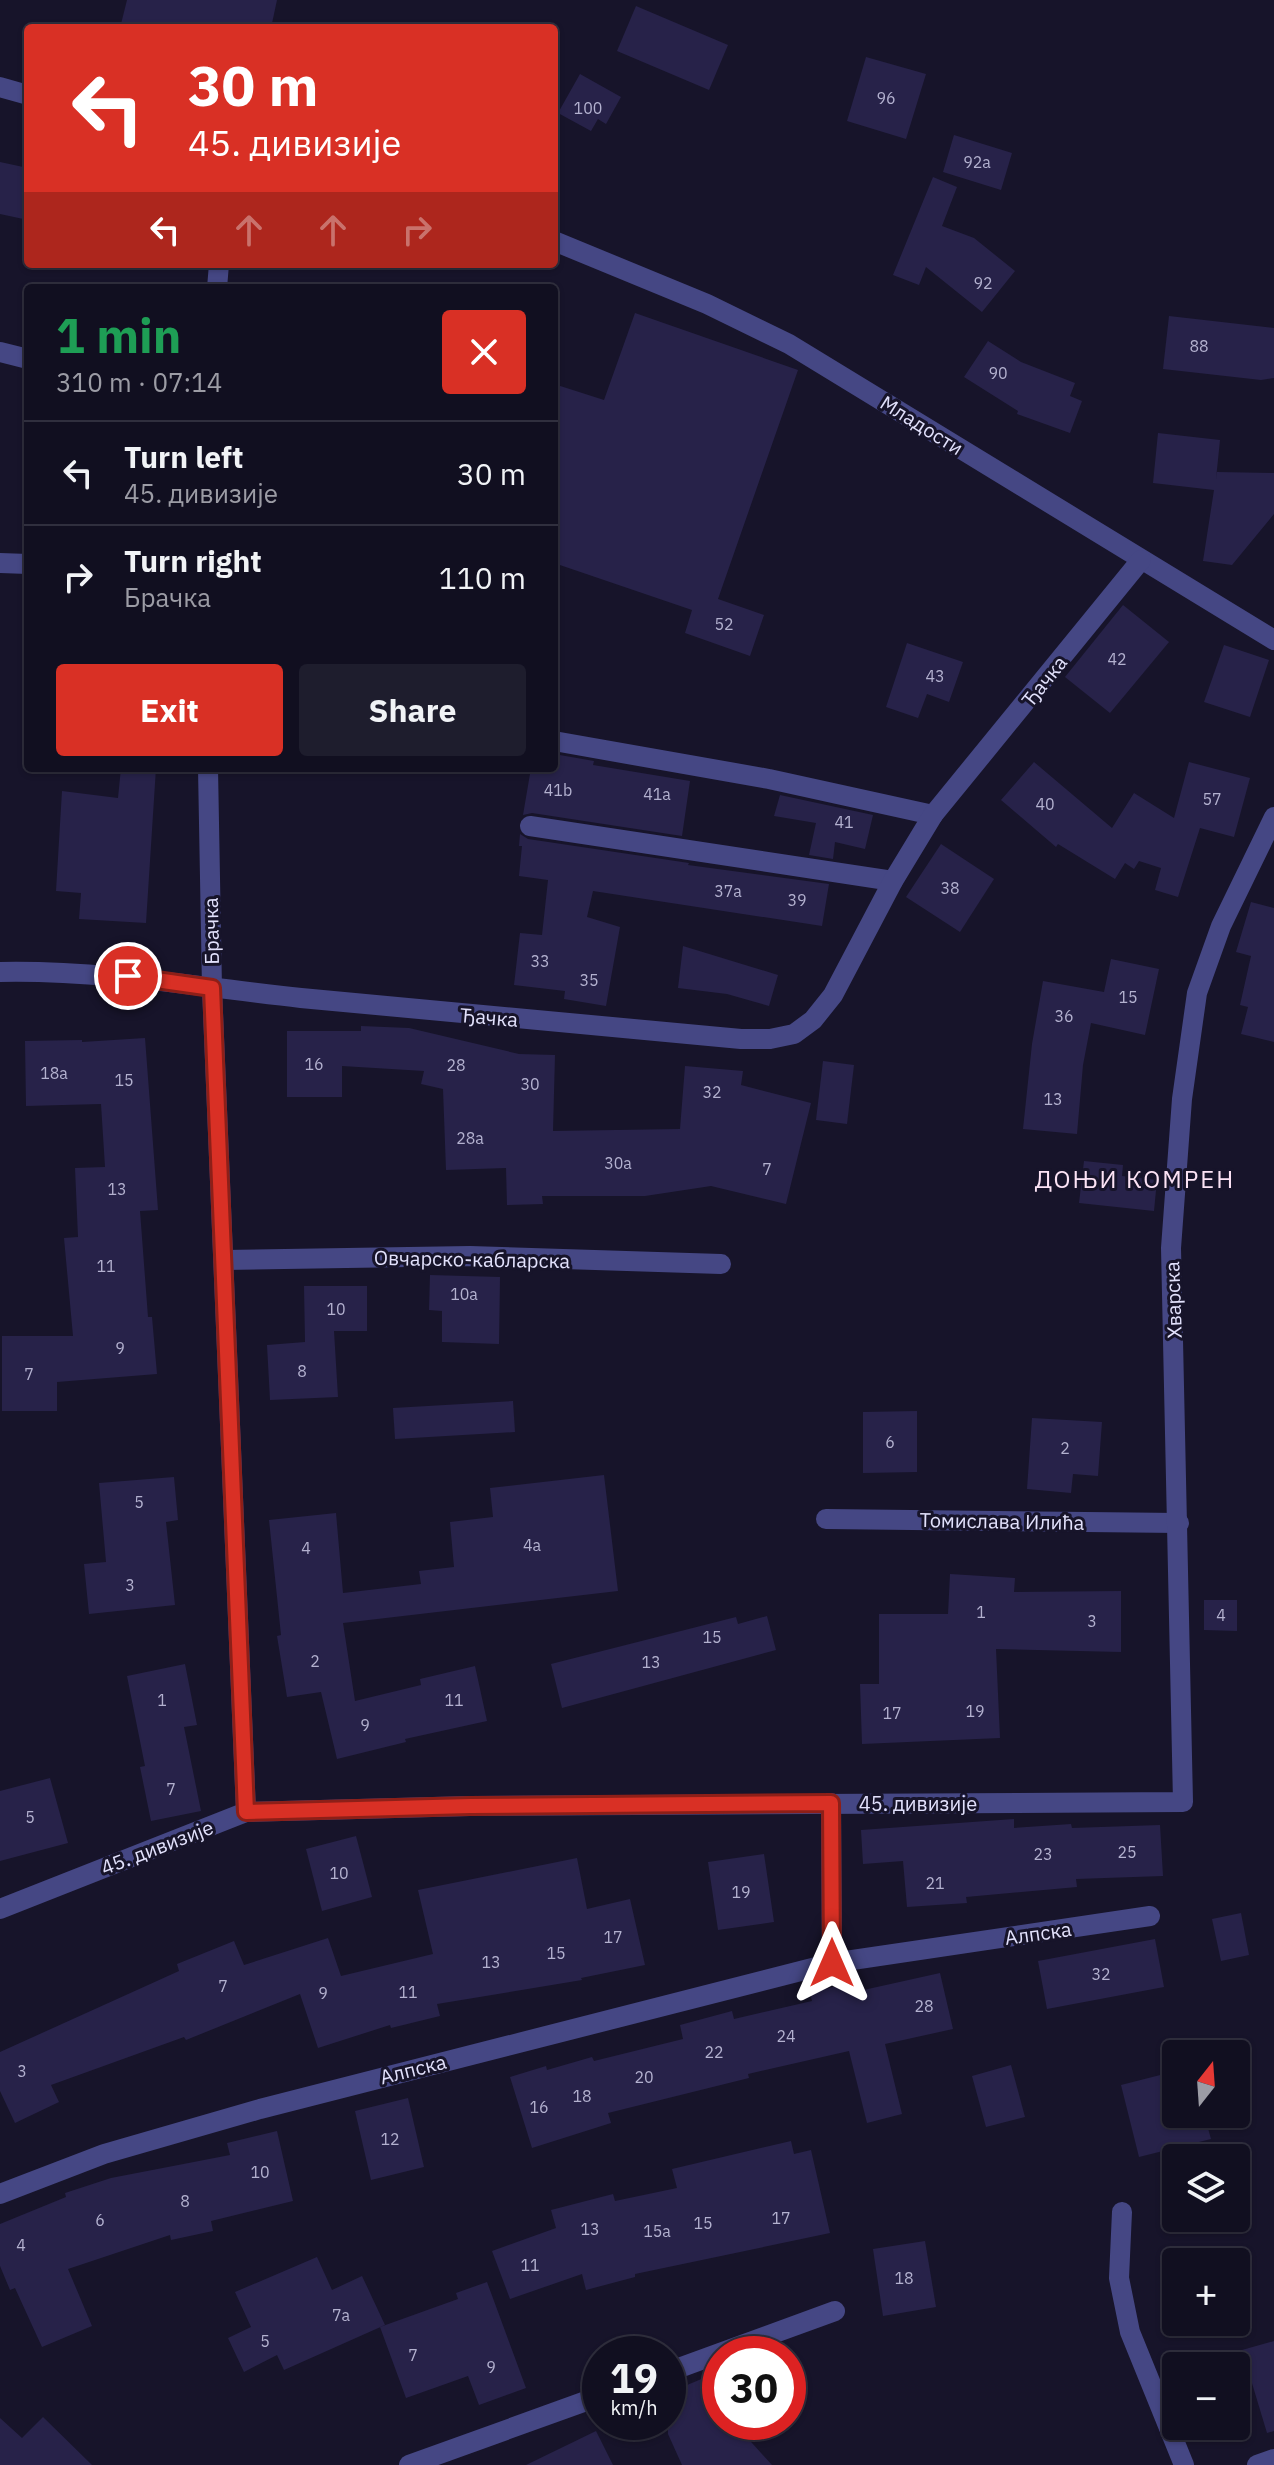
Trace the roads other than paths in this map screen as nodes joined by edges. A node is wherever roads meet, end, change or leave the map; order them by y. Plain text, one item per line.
1 (0, 87) edge
2 (24, 94) edge
3 (558, 243) edge
4 (0, 352) edge
5 (24, 358) edge
6 (1141, 560) junction
7 (0, 563) edge
8 (24, 564) edge
9 (1274, 640) edge
10 (558, 742) edge
11 (208, 772) edge
12 (933, 815) junction
13 (1274, 817) edge
14 (530, 826) dead end
15 (893, 881) junction
16 (0, 972) edge
17 (212, 988) junction
18 (224, 1260) junction
19 (721, 1264) dead end
20 (826, 1519) dead end
21 (1179, 1523) junction
22 (1183, 1802) joint
23 (831, 1803) junction
24 (246, 1812) junction
25 (0, 1909) edge
26 (1150, 1916) dead end
27 (832, 1963) junction
28 (0, 2194) edge
29 (1122, 2212) dead end
30 (835, 2311) dead end
31 (686, 2365) edge
32 (582, 2403) edge
33 (1274, 2459) edge
34 (409, 2465) edge
35 (1184, 2465) edge
36 (1257, 2465) edge

1 - 2 street
3 - 6 street, Младости
4 - 5 street
6 - 9 street, Младости
6 - 12 street, Ђачка
7 - 8 street
10 - 12 street
11 - 17 street, Брачка
12 - 15 street, Ђачка
13 - 21 street, Хварска
14 - 15 street
15 - 17 street, Ђачка
16 - 17 street, Ђачка
17 - 18 street, Брачка
18 - 19 street, Овчарско-кабларска
18 - 24 street, Брачка
20 - 21 street, Томислава Илића
21 - 22 street, Хварска
22 - 23 street, 45. дивизије
23 - 24 street, 45. дивизије
23 - 27 street
24 - 25 street, 45. дивизије
26 - 27 street, Алпска
27 - 28 street, Алпска
29 - 35 street
30 - 31 street
32 - 34 street
33 - 36 street

